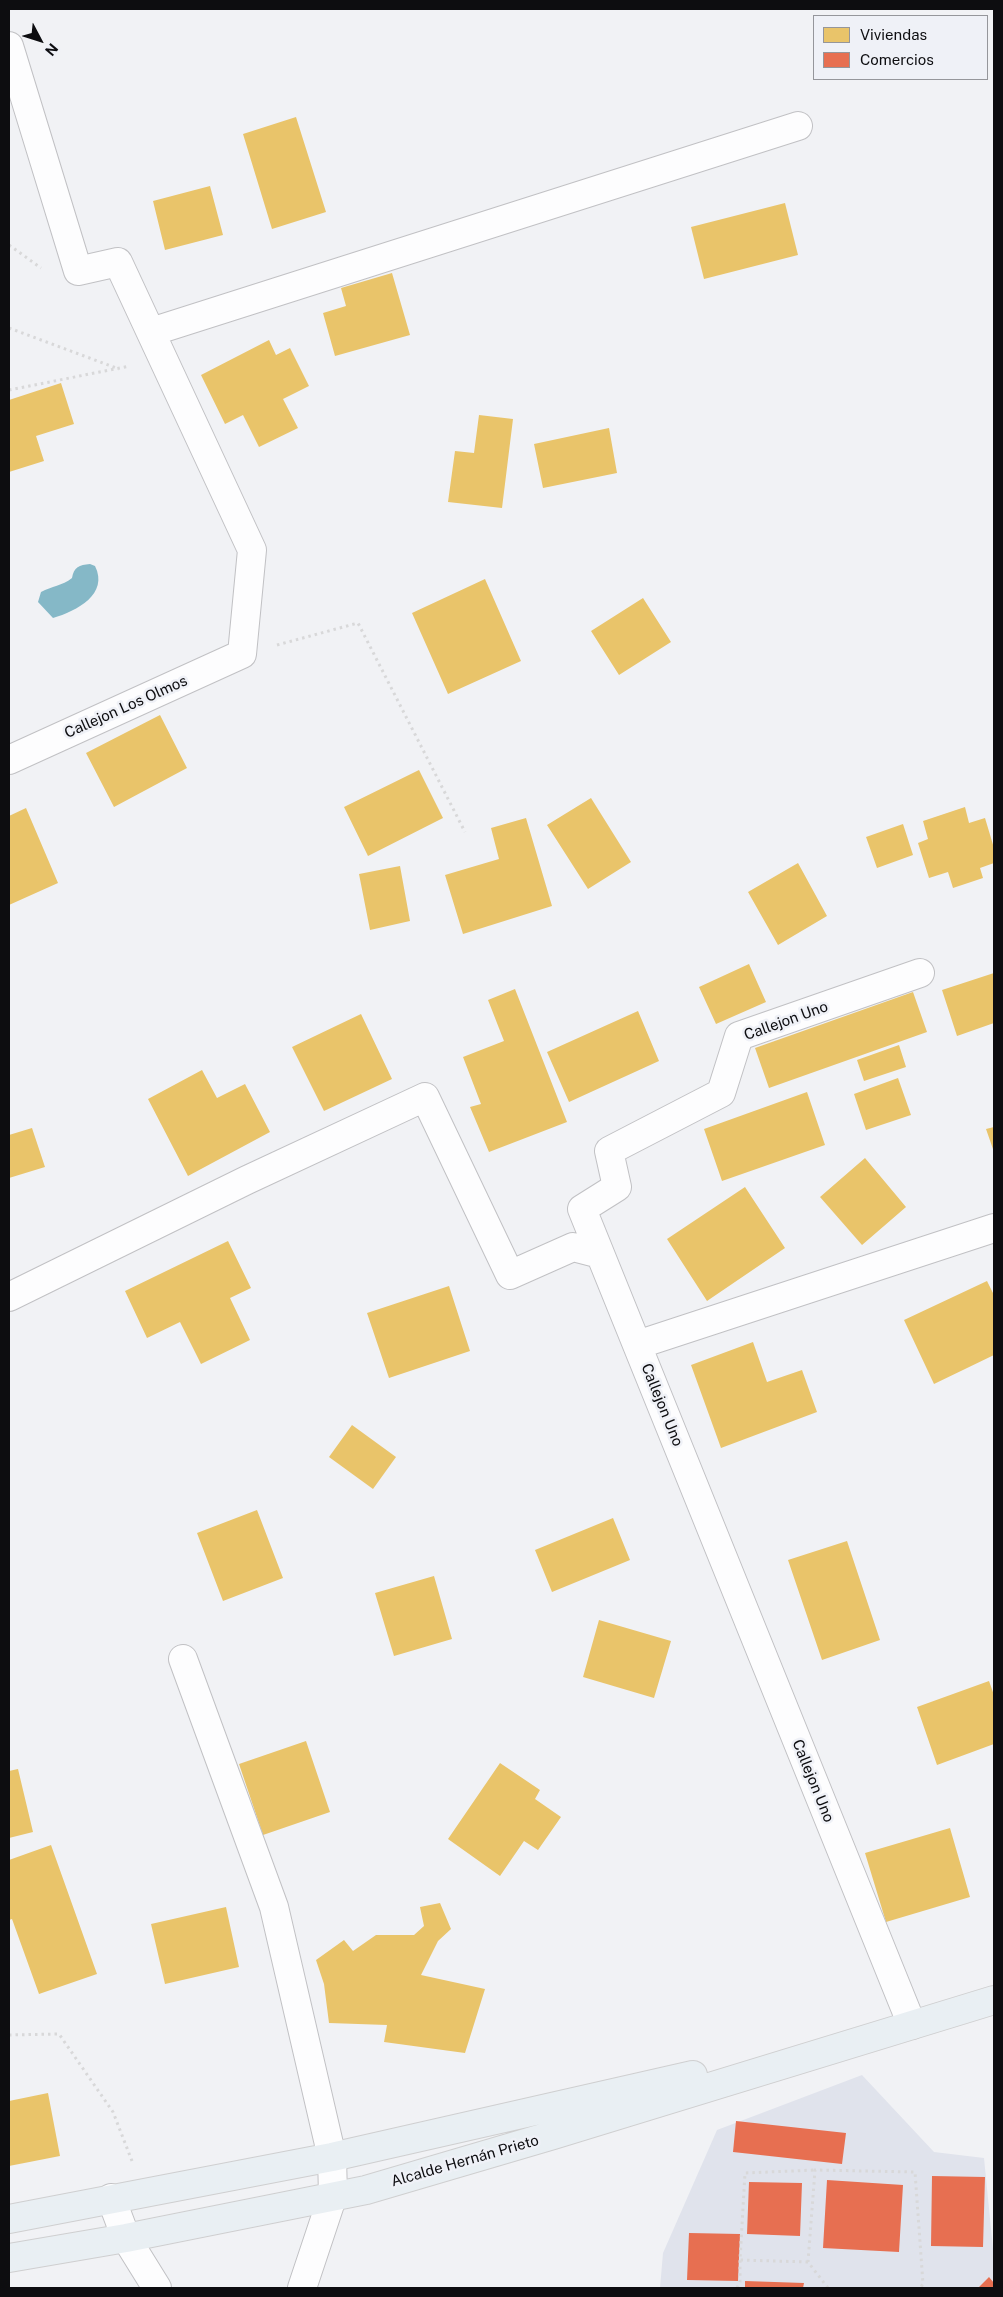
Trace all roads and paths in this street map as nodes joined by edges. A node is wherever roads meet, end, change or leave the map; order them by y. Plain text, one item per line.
1 (9, 46) edge
2 (798, 126) dead end
3 (9, 328) edge
4 (151, 332) junction
5 (9, 390) edge
6 (242, 654) junction
7 (9, 760) edge
8 (465, 832) dead end
9 (920, 973) dead end
10 (994, 1228) edge
11 (600, 1254) junction
12 (9, 1298) edge
13 (637, 1345) junction
14 (182, 1658) dead end
15 (994, 2000) edge
16 (912, 2025) junction
17 (9, 2035) edge
18 (332, 2157) junction
19 (815, 2170) junction
20 (144, 2192) junction
21 (333, 2195) junction
22 (111, 2198) junction
23 (9, 2219) edge
24 (126, 2238) junction
25 (9, 2258) edge
26 (740, 2260) junction
27 (808, 2262) junction
28 (157, 2288) edge
29 (302, 2288) edge
30 (737, 2288) edge
31 (828, 2288) edge
32 (920, 2288) edge

1 - 4 street
2 - 4 street
3 - 5 path
4 - 6 street
6 - 7 street, Callejon Los Olmos
6 - 8 path
9 - 11 street, Callejon Uno
10 - 13 street
11 - 12 street
11 - 13 street, Callejon Uno
13 - 16 street, Callejon Uno
14 - 18 street
15 - 16 main road, Alcalde Hernán Prieto
16 - 18 main road, Alcalde Hernán Prieto
16 - 21 main road, Alcalde Hernán Prieto
17 - 20 path
18 - 20 main road, Alcalde Hernán Prieto
18 - 21 street
19 - 26 path
19 - 27 path
19 - 32 path
20 - 22 main road, Alcalde Hernán Prieto
21 - 24 main road, Alcalde Hernán Prieto
21 - 29 street
22 - 23 main road, Alcalde Hernán Prieto
22 - 24 street
24 - 25 main road, Alcalde Hernán Prieto
24 - 28 street
26 - 27 path
26 - 30 path
27 - 31 path

